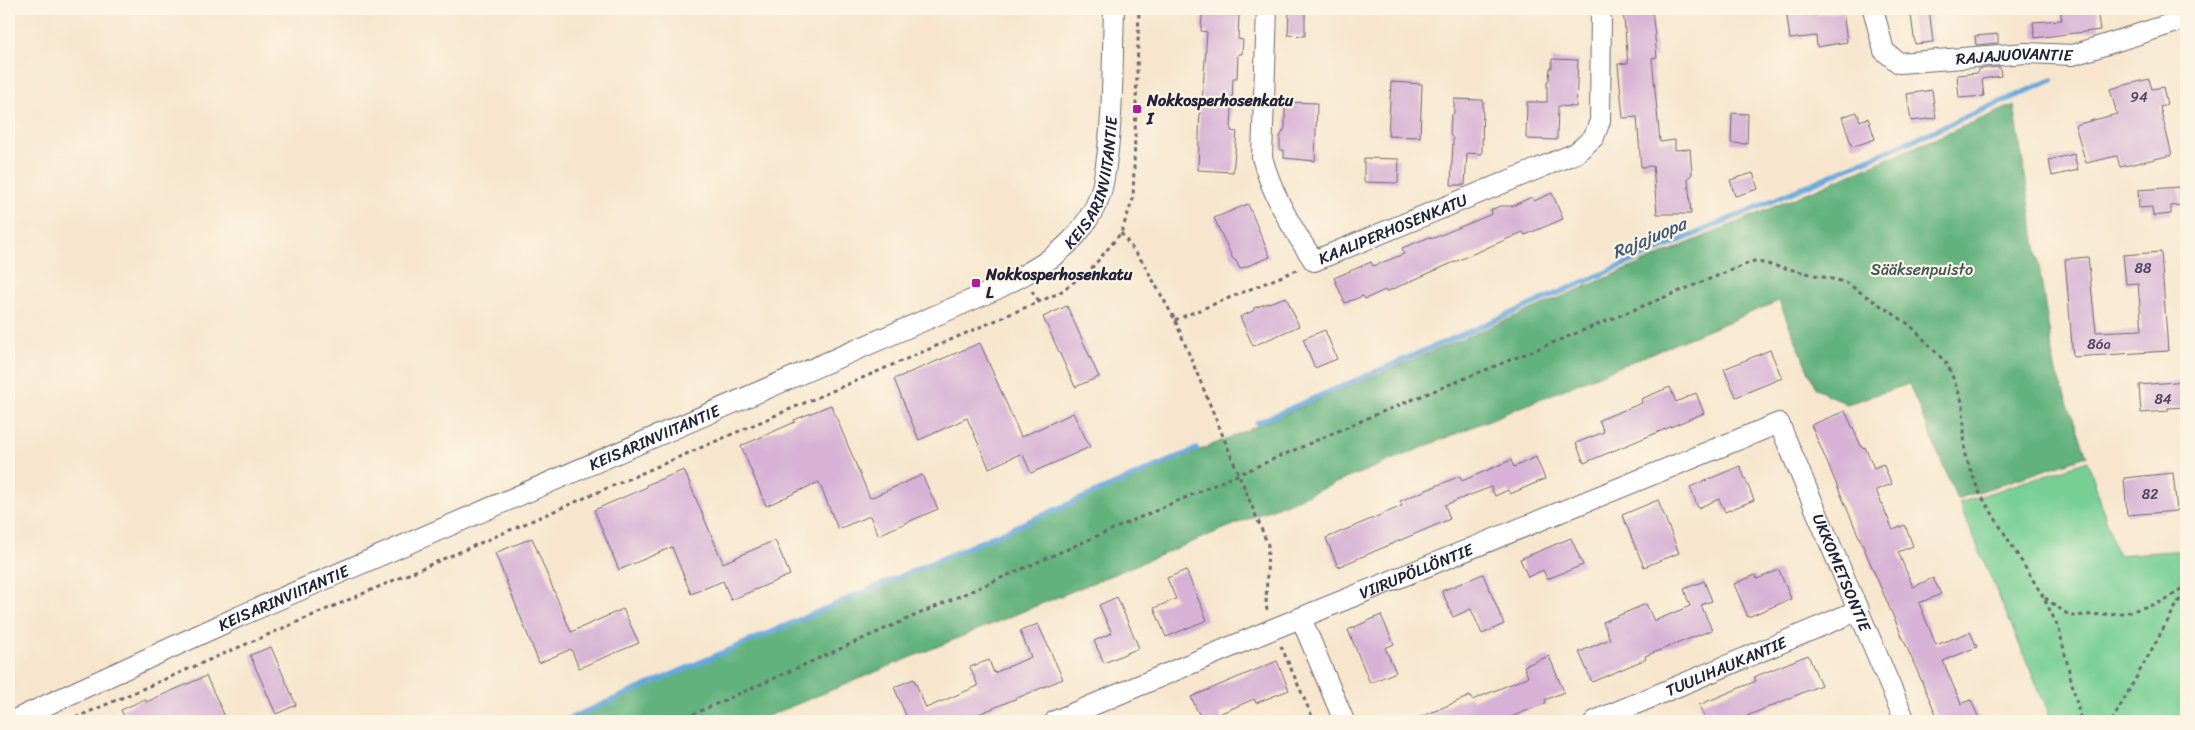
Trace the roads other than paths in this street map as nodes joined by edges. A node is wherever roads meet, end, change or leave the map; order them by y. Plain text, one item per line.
1 (1114, 9) edge
2 (1267, 9) edge
3 (1600, 9) edge
4 (1873, 9) edge
5 (2186, 19) edge
6 (1779, 423) joint
7 (1859, 610) junction
8 (1301, 618) junction
9 (12, 721) edge
10 (1055, 721) edge
11 (1344, 721) edge
12 (1595, 721) edge
13 (1905, 721) edge

1 - 9 street, KEISARINVIITANTIE
2 - 3 street, KAALIPERHOSENKATU
4 - 5 street, RAJAJUOVANTIE
6 - 7 street, UKKOMETSONTIE
6 - 8 street, VIIRUPÖLLÖNTIE
7 - 12 street, TUULIHAUKANTIE
7 - 13 street, UKKOMETSONTIE
8 - 10 street, VIIRUPÖLLÖNTIE
8 - 11 street

